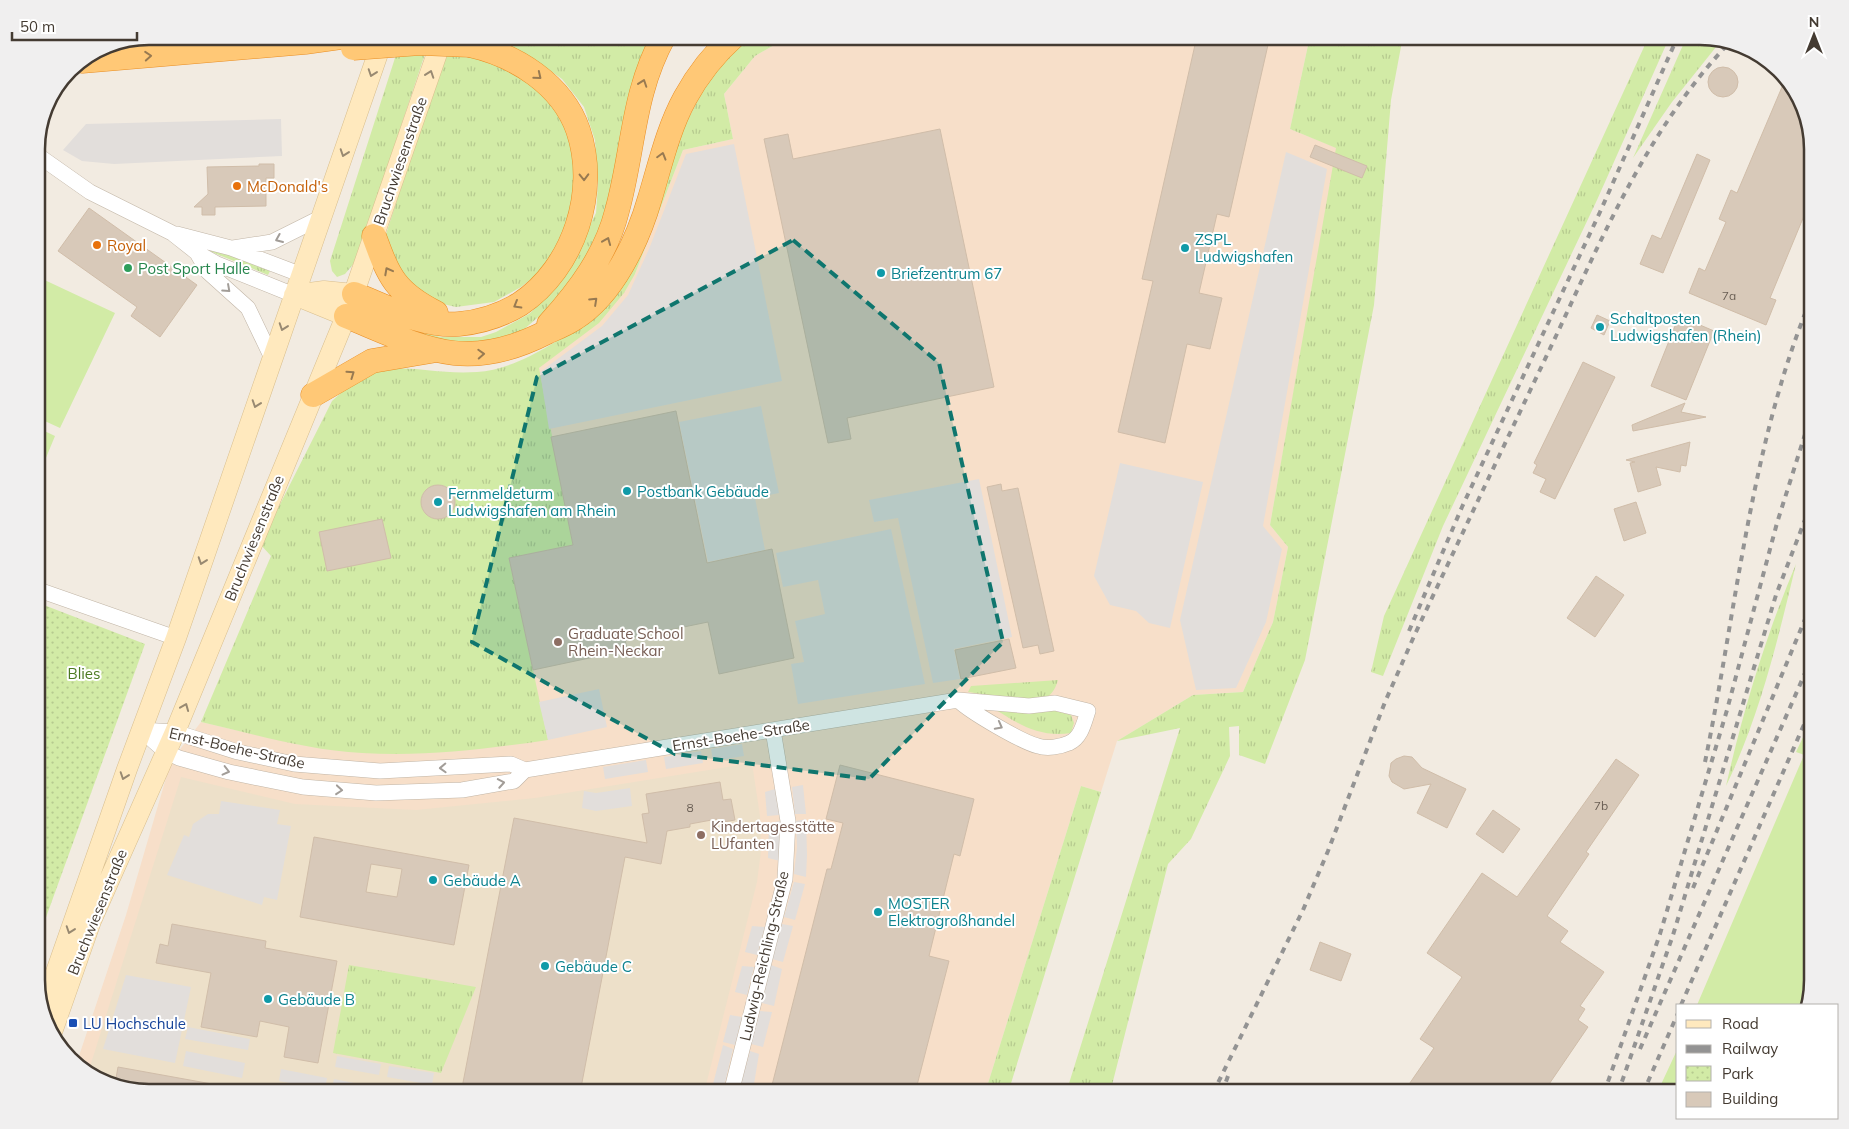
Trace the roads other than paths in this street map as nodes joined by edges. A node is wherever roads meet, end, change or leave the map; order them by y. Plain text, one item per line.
1 (268, 45) edge
2 (381, 45) edge
3 (440, 45) edge
4 (470, 45) edge
5 (659, 45) edge
6 (726, 45) edge
7 (98, 59) edge
8 (45, 160) edge
9 (322, 217) junction
10 (172, 233) junction
11 (374, 236) junction
12 (231, 248) junction
13 (196, 252) junction
14 (302, 275) junction
15 (294, 295) junction
16 (350, 305) junction
17 (417, 311) junction
18 (538, 337) junction
19 (409, 348) junction
20 (272, 358) junction
21 (313, 395) junction
22 (45, 592) edge
23 (176, 638) junction
24 (958, 700) junction
25 (141, 730) junction
26 (774, 730) junction
27 (175, 732) junction
28 (166, 752) junction
29 (525, 770) junction
30 (47, 998) edge
31 (55, 1023) edge
32 (733, 1084) edge

7 -> 1 highway
2 -> 9 main road, Bruchwiesenstraße
11 -> 3 main road, Bruchwiesenstraße
4 -> 17 highway, bridge
18 -> 5 highway
18 -> 6 highway
8 - 10 street
9 -> 12 street
9 - 14 main road, Bruchwiesenstraße
10 - 12 street
10 - 13 street
11 - 16 main road, Bruchwiesenstraße
17 -> 11 highway
12 - 14 street
13 - 15 street
13 -> 20 street
14 - 15 main road, Bruchwiesenstraße
14 - 16 main road
15 - 16 main road
15 -> 20 main road, Bruchwiesenstraße
16 - 17 highway
16 - 19 highway
16 - 21 main road, Bruchwiesenstraße
19 -> 18 highway
21 -> 19 highway
20 -> 23 main road, Bruchwiesenstraße
27 -> 21 main road, Bruchwiesenstraße
22 - 23 street
23 - 25 main road, Bruchwiesenstraße
24 -> 24 street, Ernst-Boehe-Straße
24 - 26 street, Ernst-Boehe-Straße
25 - 27 street, Ernst-Boehe-Straße
25 - 28 street, Ernst-Boehe-Straße
25 -> 30 main road, Bruchwiesenstraße
26 - 29 street, Ernst-Boehe-Straße
26 - 32 street, Ludwig-Reichling-Straße
27 - 28 main road, Bruchwiesenstraße
29 -> 27 street, Ernst-Boehe-Straße
28 -> 29 street, Ernst-Boehe-Straße
28 - 31 main road, Bruchwiesenstraße

